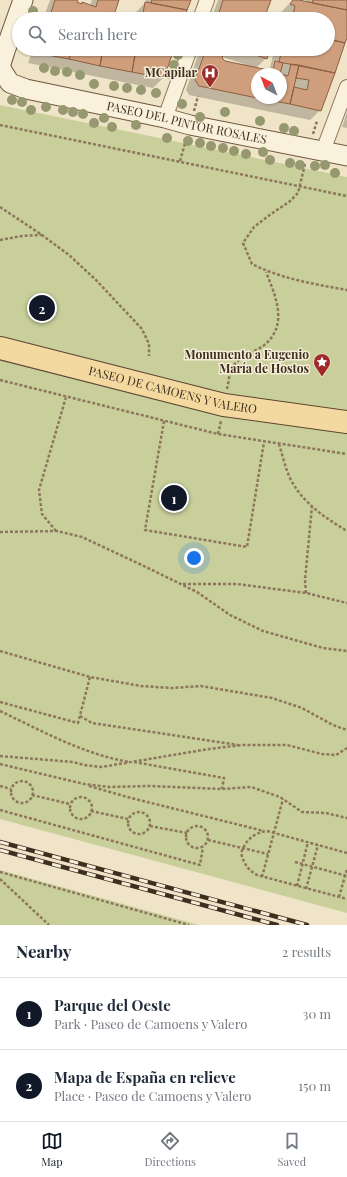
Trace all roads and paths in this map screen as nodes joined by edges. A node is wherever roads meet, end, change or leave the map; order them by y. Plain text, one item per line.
1 (23, 0) edge
2 (207, 0) edge
3 (19, 12) edge
4 (203, 12) edge
5 (12, 31) edge
6 (187, 56) edge
7 (347, 87) edge
8 (198, 96) dead end
9 (193, 116) dead end
10 (165, 118) junction
11 (317, 122) dead end
12 (0, 125) edge
13 (188, 135) dead end
14 (316, 150) junction
15 (347, 156) edge
16 (180, 162) junction
17 (300, 186) junction
18 (347, 196) edge
19 (0, 208) edge
20 (42, 235) junction
21 (0, 240) edge
22 (266, 272) junction
23 (347, 290) edge
24 (0, 348) edge
25 (149, 356) dead end
26 (230, 375) dead end
27 (0, 380) edge
28 (66, 397) junction
29 (164, 421) junction
30 (347, 422) edge
31 (264, 442) junction
32 (279, 444) junction
33 (347, 454) edge
34 (312, 506) junction
35 (57, 531) junction
36 (347, 531) edge
37 (0, 532) edge
38 (181, 584) junction
39 (306, 593) junction
40 (347, 603) edge
41 (0, 651) edge
42 (347, 651) edge
43 (90, 677) junction
44 (0, 702) edge
45 (0, 711) edge
46 (80, 716) junction
47 (347, 730) edge
48 (242, 746) junction
49 (347, 748) edge
50 (0, 756) edge
51 (132, 762) junction
52 (0, 764) edge
53 (84, 784) junction
54 (0, 786) edge
55 (222, 788) junction
56 (11, 789) junction
57 (32, 795) junction
58 (283, 799) junction
59 (70, 804) junction
60 (0, 810) edge
61 (91, 811) junction
62 (347, 818) edge
63 (128, 819) junction
64 (150, 826) junction
65 (267, 831) junction
66 (187, 833) junction
67 (274, 833) junction
68 (208, 840) junction
69 (308, 842) junction
70 (318, 845) junction
71 (202, 847) junction
72 (243, 848) junction
73 (347, 853) edge
74 (268, 854) junction
75 (295, 862) dead end
76 (302, 864) junction
77 (312, 866) junction
78 (347, 869) edge
79 (0, 872) edge
80 (346, 875) edge
81 (262, 876) junction
82 (0, 879) edge
83 (296, 886) junction
84 (306, 889) junction
85 (339, 897) junction
86 (347, 899) edge
87 (49, 925) edge
88 (189, 925) edge

1 - 3 main road, PASEO DEL PINTOR ROSALES
2 - 4 street
5 - 10 main road, PASEO DEL PINTOR ROSALES
6 - 10 street
7 - 14 street
8 - 9 path
10 - 14 main road, PASEO DEL PINTOR ROSALES
11 - 14 path
12 - 16 path
13 - 16 path
14 - 15 main road, PASEO DEL PINTOR ROSALES
14 - 17 path
16 - 17 path
17 - 18 path
17 - 22 path
19 - 20 path
20 - 21 path
20 - 25 path
22 - 23 path
22 - 26 path
24 - 30 main road, PASEO DE CAMOENS Y VALERO
27 - 28 path
28 - 29 path
28 - 35 path
29 - 31 path
29 - 31 path
31 - 32 path
32 - 33 path
32 - 34 path
34 - 36 path
34 - 39 path
35 - 37 path
35 - 38 path
38 - 39 path
38 - 42 path
39 - 40 path
41 - 43 path
43 - 46 path
43 - 47 path
44 - 46 path
45 - 51 path
46 - 48 path
48 - 49 path
48 - 51 path
50 - 51 path
51 - 55 path
52 - 53 path
53 - 55 path
53 - 65 path
54 - 56 path
55 - 58 path
56 - 57 path
56 - 57 path
57 - 59 path
58 - 62 path
58 - 67 path
59 - 61 path
59 - 61 path
60 - 71 path
61 - 63 path
63 - 64 path
63 - 64 path
64 - 66 path
65 - 67 path
65 - 72 path
66 - 68 path
66 - 71 path
67 - 69 path
67 - 74 path
68 - 71 path
68 - 72 path
69 - 70 path
69 - 76 path
70 - 73 path
70 - 77 path
72 - 74 path
72 - 81 path
74 - 81 path
75 - 76 path
76 - 77 path
76 - 83 path
77 - 80 path
77 - 84 path
78 - 80 path
79 - 88 path
80 - 85 path
81 - 83 path
82 - 87 path
83 - 84 path
84 - 85 path
85 - 86 path

